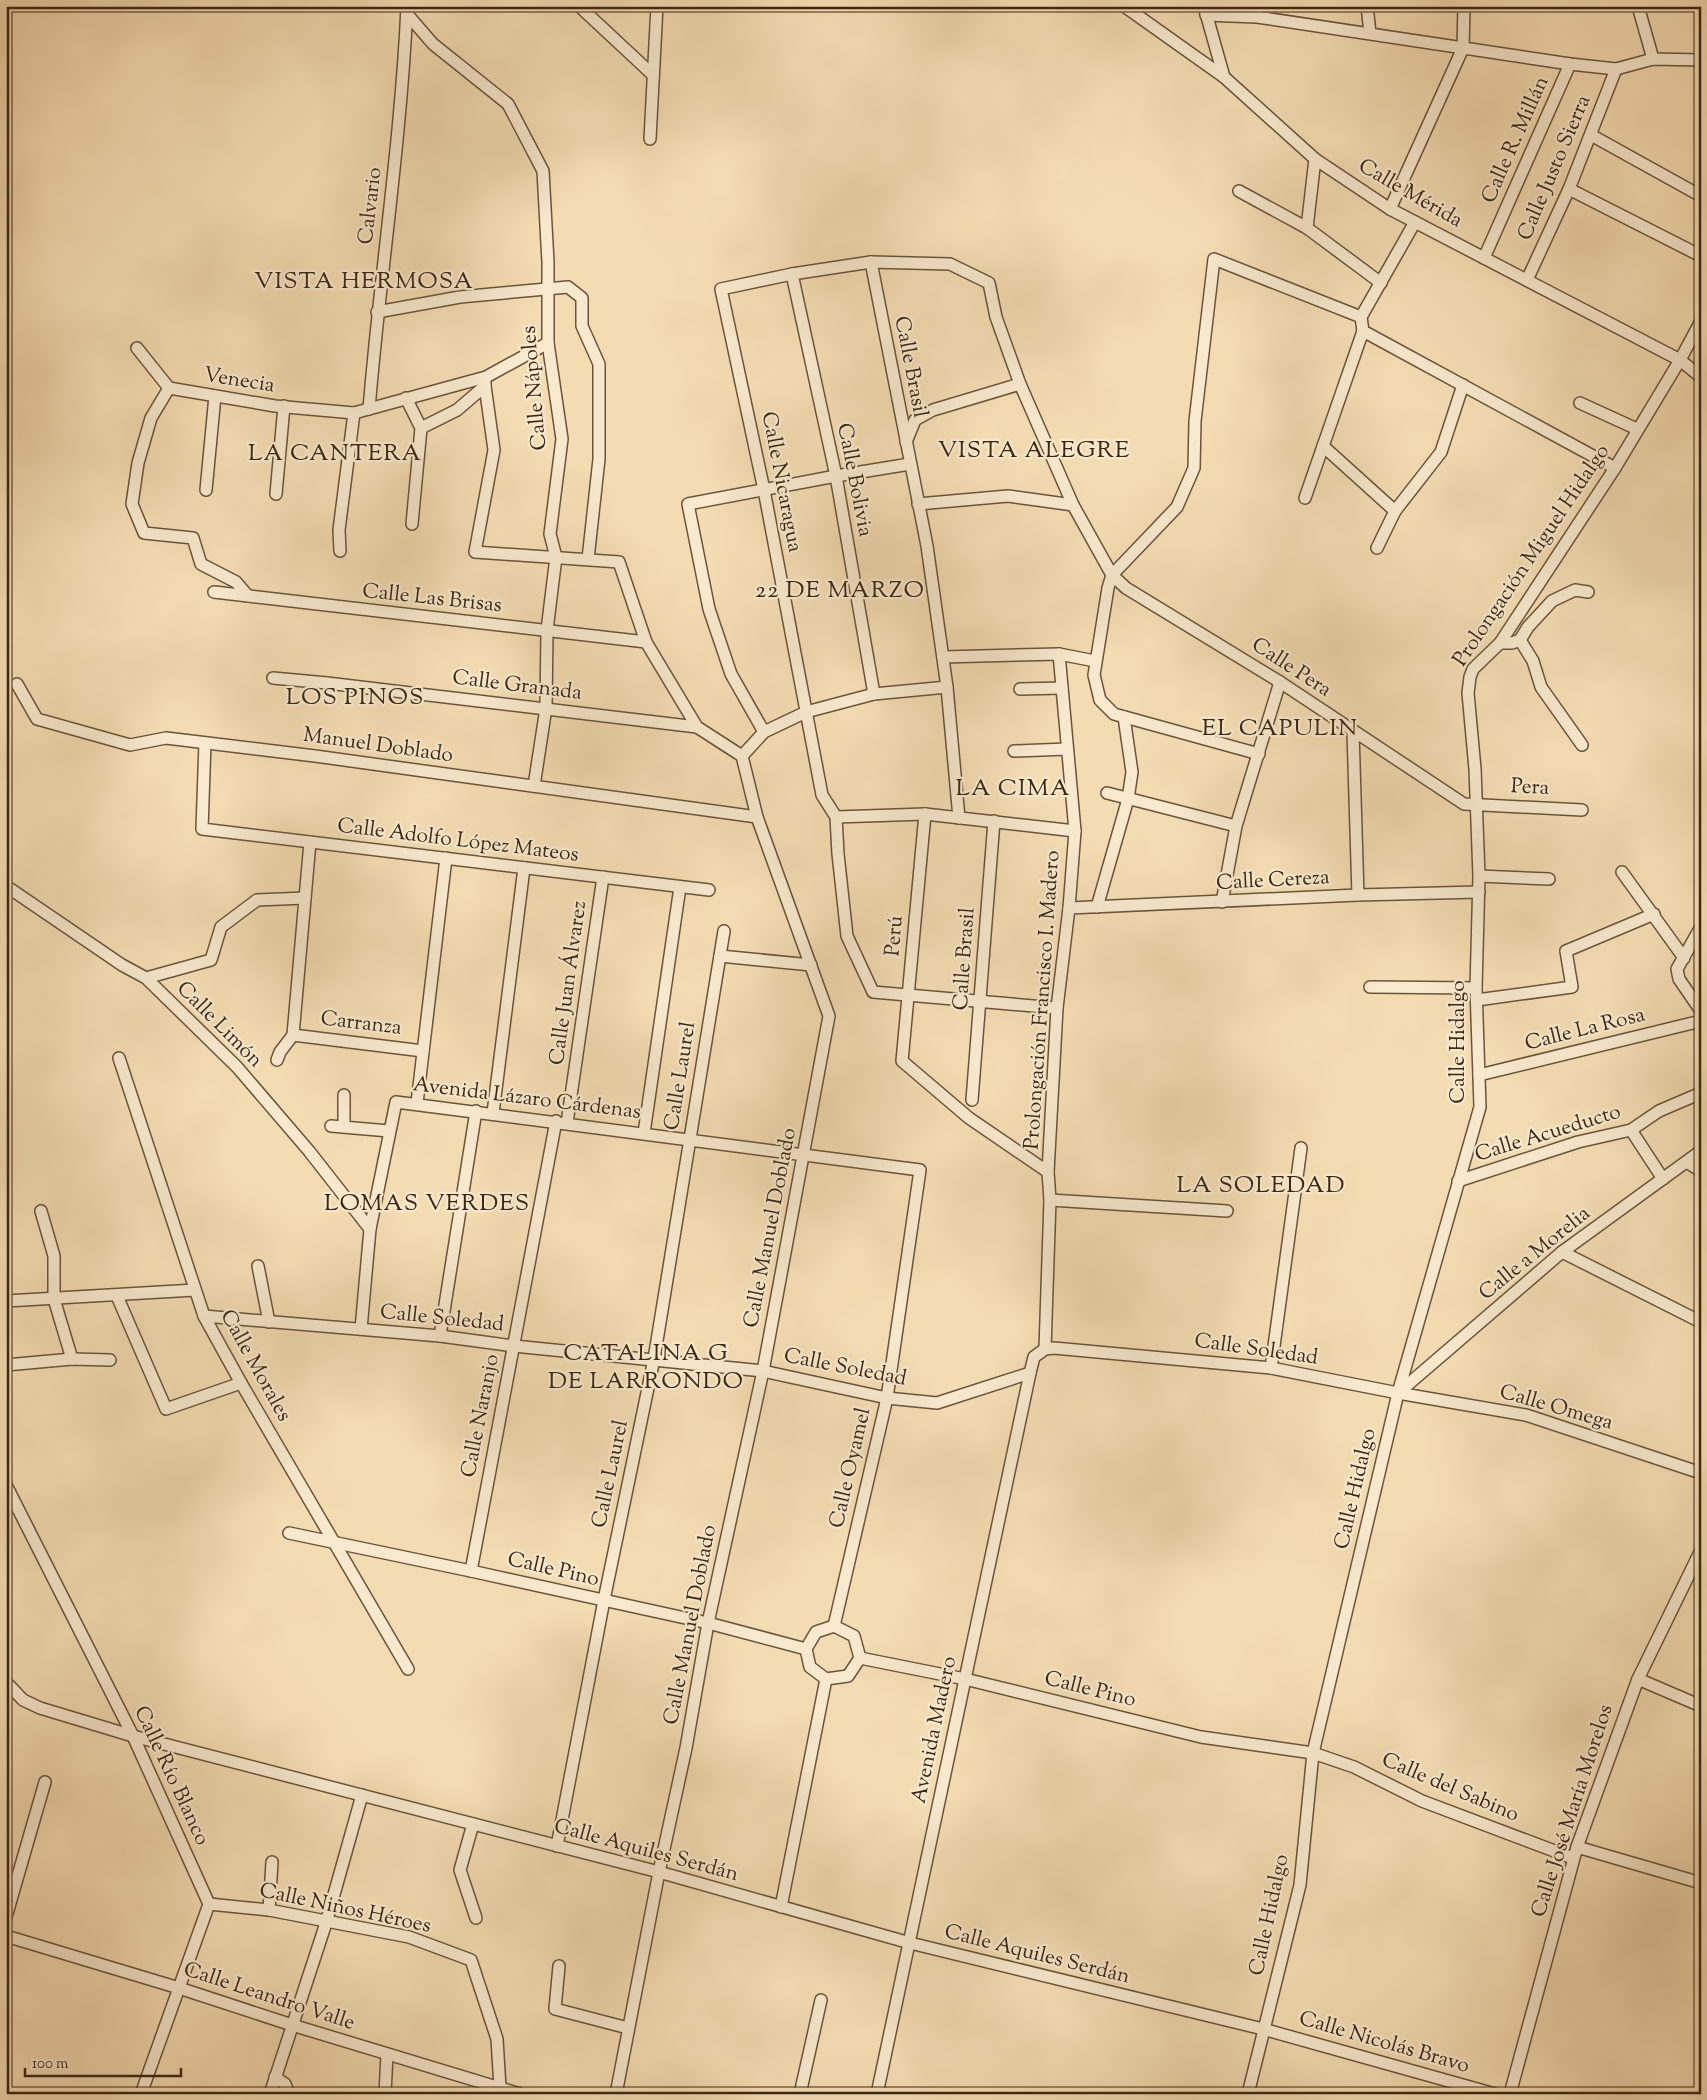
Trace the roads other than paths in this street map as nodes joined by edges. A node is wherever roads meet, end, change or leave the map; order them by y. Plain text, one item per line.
1 (579, 6) edge
2 (657, 6) edge
3 (1124, 6) edge
4 (1367, 6) edge
5 (1464, 6) edge
6 (1638, 6) edge
7 (407, 10) edge
8 (1205, 11) edge
9 (1370, 33) junction
10 (1463, 48) junction
11 (1653, 59) junction
12 (1701, 60) edge
13 (1570, 64) junction
14 (1616, 69) junction
15 (653, 76) junction
16 (1224, 77) junction
17 (1591, 135) junction
18 (650, 139) dead end
19 (1315, 159) junction
20 (1569, 189) junction
21 (1239, 191) dead end
22 (1701, 196) edge
23 (1390, 209) junction
24 (1415, 222) junction
25 (1307, 228) junction
26 (1701, 256) edge
27 (1484, 258) junction
28 (871, 262) junction
29 (792, 274) junction
30 (1527, 280) junction
31 (1381, 283) junction
32 (547, 290) junction
33 (377, 312) junction
34 (1362, 317) junction
35 (1701, 321) edge
36 (1363, 331) junction
37 (548, 343) junction
38 (137, 348) dead end
39 (1680, 360) junction
40 (1700, 376) edge
41 (485, 381) junction
42 (1020, 384) junction
43 (1463, 386) junction
44 (169, 388) junction
45 (215, 396) junction
46 (406, 398) junction
47 (1580, 403) dead end
48 (284, 406) junction
49 (369, 409) junction
50 (354, 414) junction
51 (421, 428) junction
52 (1637, 430) junction
53 (906, 442) junction
54 (1323, 446) junction
55 (910, 464) junction
56 (1615, 468) junction
57 (836, 476) junction
58 (206, 490) dead end
59 (764, 490) junction
60 (276, 494) dead end
61 (1305, 498) dead end
62 (918, 504) junction
63 (1073, 505) junction
64 (1395, 511) junction
65 (412, 524) dead end
66 (1377, 548) dead end
67 (340, 551) dead end
68 (556, 557) junction
69 (588, 559) junction
70 (1112, 575) junction
71 (214, 592) dead end
72 (1588, 592) dead end
73 (248, 596) junction
74 (547, 630) junction
75 (1520, 640) junction
76 (646, 642) junction
77 (1500, 643) junction
78 (1059, 654) junction
79 (943, 657) junction
80 (1095, 660) junction
81 (273, 678) dead end
82 (1280, 682) junction
83 (16, 684) dead end
84 (947, 688) junction
85 (1062, 688) junction
86 (1020, 689) dead end
87 (874, 694) junction
88 (546, 708) junction
89 (806, 712) junction
90 (1124, 716) junction
91 (697, 727) junction
92 (1353, 732) junction
93 (762, 735) junction
94 (205, 743) junction
95 (1582, 745) dead end
96 (1067, 750) junction
97 (1014, 751) dead end
98 (744, 754) junction
99 (1259, 754) junction
100 (534, 786) junction
101 (1107, 793) dead end
102 (1128, 799) junction
103 (1476, 804) junction
104 (1582, 810) dead end
105 (924, 814) junction
106 (757, 817) junction
107 (836, 817) junction
108 (959, 818) junction
109 (994, 821) junction
110 (1236, 826) junction
111 (1075, 832) junction
112 (310, 842) junction
113 (446, 858) junction
114 (524, 868) junction
115 (1622, 872) dead end
116 (1479, 876) junction
117 (603, 878) junction
118 (1549, 879) dead end
119 (6, 886) edge
120 (680, 887) junction
121 (709, 890) dead end
122 (1479, 892) junction
123 (1358, 896) junction
124 (305, 898) junction
125 (1222, 902) junction
126 (1097, 907) junction
127 (1069, 908) junction
128 (1654, 914) junction
129 (1701, 927) edge
130 (724, 932) dead end
131 (720, 956) junction
132 (1684, 958) junction
133 (811, 965) junction
134 (146, 978) junction
135 (1370, 987) dead end
136 (1476, 988) junction
137 (909, 994) junction
138 (981, 1000) junction
139 (1477, 1000) junction
140 (1057, 1008) junction
141 (1701, 1011) edge
142 (1701, 1021) edge
143 (293, 1035) junction
144 (423, 1051) junction
145 (119, 1058) dead end
146 (277, 1060) dead end
147 (1479, 1075) junction
148 (1701, 1093) edge
149 (344, 1095) dead end
150 (972, 1100) dead end
151 (417, 1103) junction
152 (476, 1111) junction
153 (493, 1113) junction
154 (562, 1122) junction
155 (331, 1126) dead end
156 (344, 1126) junction
157 (1630, 1130) junction
158 (389, 1131) junction
159 (644, 1133) junction
160 (690, 1139) junction
161 (1302, 1148) dead end
162 (1701, 1151) edge
163 (804, 1154) junction
164 (1687, 1162) junction
165 (920, 1170) joint
166 (1701, 1171) edge
167 (1048, 1172) junction
168 (1663, 1179) junction
169 (1458, 1181) junction
170 (1050, 1200) junction
171 (42, 1211) dead end
172 (1227, 1211) dead end
173 (370, 1229) junction
174 (1562, 1252) junction
175 (258, 1266) dead end
176 (195, 1290) junction
177 (117, 1296) junction
178 (54, 1299) junction
179 (6, 1301) edge
180 (204, 1316) junction
181 (269, 1322) junction
182 (1701, 1322) edge
183 (361, 1328) junction
184 (440, 1336) junction
185 (514, 1346) junction
186 (1045, 1349) junction
187 (72, 1359) junction
188 (654, 1359) junction
189 (110, 1360) dead end
190 (6, 1366) edge
191 (1271, 1368) junction
192 (763, 1371) junction
193 (1030, 1373) junction
194 (241, 1383) junction
195 (1398, 1393) junction
196 (887, 1398) junction
197 (1701, 1472) edge
198 (6, 1485) edge
199 (290, 1533) dead end
200 (334, 1541) junction
201 (1701, 1550) edge
202 (471, 1570) junction
203 (604, 1600) junction
204 (708, 1623) junction
205 (834, 1626) junction
206 (806, 1649) junction
207 (860, 1658) junction
208 (408, 1669) dead end
209 (1638, 1678) junction
210 (826, 1679) junction
211 (965, 1679) junction
212 (6, 1682) edge
213 (1701, 1706) edge
214 (133, 1736) junction
215 (1313, 1754) junction
216 (45, 1782) dead end
217 (362, 1795) junction
218 (473, 1824) junction
219 (557, 1846) junction
220 (1575, 1852) junction
221 (272, 1862) dead end
222 (659, 1872) junction
223 (1701, 1883) edge
224 (209, 1904) junction
225 (781, 1907) junction
226 (269, 1910) junction
227 (6, 1917) edge
228 (476, 1918) dead end
229 (326, 1923) junction
230 (6, 1936) edge
231 (910, 1943) junction
232 (559, 1966) dead end
233 (180, 1988) junction
234 (822, 2000) dead end
235 (292, 2025) junction
236 (628, 2028) junction
237 (1263, 2029) junction
238 (387, 2054) junction
239 (275, 2077) junction
240 (500, 2088) junction
241 (141, 2094) edge
242 (270, 2094) edge
243 (289, 2094) edge
244 (386, 2094) edge
245 (520, 2094) edge
246 (616, 2094) edge
247 (800, 2094) edge
248 (877, 2094) edge
249 (1248, 2094) edge
250 (1495, 2094) edge
251 (1510, 2094) edge

1 - 15 street
2 - 15 street
3 - 16 street, Calle Mérida
4 - 9 street
5 - 10 street
6 - 11 street
7 - 32 street, Calle Nápoles
7 - 33 street, Calvario
8 - 9 street
8 - 16 street
9 - 10 street
10 - 13 street
10 - 23 street
11 - 12 street
11 - 14 street
13 - 14 street
13 - 27 street, Calle R. Millán
14 - 17 street, Calle Justo Sierra
15 - 18 street
16 - 19 street, Calle Mérida
17 - 20 street, Calle Justo Sierra
17 - 22 street
19 - 23 street, Calle Mérida
19 - 25 street
20 - 26 street
20 - 30 street, Calle Justo Sierra
21 - 25 street
23 - 24 street, Calle Mérida
24 - 27 street, Calle Mérida
24 - 31 street
25 - 31 street
27 - 30 street, Calle Mérida
28 - 29 street
28 - 42 street
28 - 53 street, Calle Brasil
29 - 57 street, Calle Bolivia
29 - 59 street, Calle Nicaragua
30 - 39 street, Calle Mérida
31 - 34 street
32 - 33 street
32 - 37 street, Calle Nápoles
32 - 69 street
33 - 49 street, Calvario
34 - 36 street
34 - 70 street
35 - 39 street, Prolongación Miguel Hidalgo
36 - 43 street
36 - 54 street
37 - 41 street
37 - 68 street, Calle Nápoles
38 - 44 street
39 - 40 street, Calle Mérida
39 - 52 street, Prolongación Miguel Hidalgo
41 - 46 street
41 - 51 street
41 - 68 street
42 - 53 street
42 - 63 street
43 - 56 street
43 - 64 street
44 - 45 street, Venecia
44 - 73 street
45 - 48 street, Venecia
45 - 58 street
46 - 49 street
46 - 51 street
47 - 52 street
48 - 50 street, Venecia
48 - 60 street
49 - 50 street
50 - 67 street
51 - 65 street
52 - 56 street, Prolongación Miguel Hidalgo
53 - 55 street, Calle Brasil
54 - 61 street
54 - 64 street
55 - 57 street
55 - 62 street, Calle Brasil
56 - 77 street, Prolongación Miguel Hidalgo
57 - 59 street
57 - 87 street, Calle Bolivia
59 - 89 street, Calle Nicaragua
59 - 93 street
62 - 63 street
62 - 79 street, Calle Brasil
63 - 70 street
64 - 66 street
68 - 69 street
68 - 74 street, Calle Nápoles
69 - 76 street
70 - 80 street
70 - 82 street, Calle Pera
71 - 73 street, Calle Las Brisas
72 - 75 street
73 - 74 street, Calle Las Brisas
74 - 76 street, Calle Las Brisas
74 - 88 street, Calle Nápoles
75 - 77 street
75 - 95 street
76 - 91 street
77 - 103 street, Prolongación Miguel Hidalgo
78 - 79 street
78 - 80 street
78 - 85 street, Prolongación Francisco I. Madero
79 - 84 street, Calle Brasil
80 - 90 street
81 - 88 street, Calle Granada
82 - 92 street, Calle Pera
82 - 99 street
83 - 94 street, Manuel Doblado
84 - 87 street
84 - 108 street, Calle Brasil
85 - 86 street
85 - 96 street, Prolongación Francisco I. Madero
87 - 89 street
88 - 91 street, Calle Granada
88 - 100 street
89 - 93 street
89 - 107 street, Calle Nicaragua
90 - 99 street
90 - 102 street
91 - 98 street
92 - 103 street, Calle Pera
92 - 123 street
93 - 98 street
94 - 100 street, Manuel Doblado
94 - 112 street, Calle Adolfo López Mateos
96 - 97 street
96 - 111 street, Prolongación Francisco I. Madero
98 - 106 street, Calle Manuel Doblado
99 - 110 street
100 - 106 street, Manuel Doblado
101 - 102 street
102 - 110 street
102 - 126 street
103 - 104 street, Pera
103 - 116 street, Prolongación Miguel Hidalgo
105 - 107 street
105 - 108 street
105 - 137 street, Perú
106 - 133 street, Calle Manuel Doblado
107 - 137 street
108 - 109 street
109 - 111 street
109 - 138 street, Calle Brasil
110 - 125 street
111 - 127 street, Prolongación Francisco I. Madero
112 - 113 street, Calle Adolfo López Mateos
112 - 124 street
113 - 114 street, Calle Adolfo López Mateos
113 - 144 street
114 - 117 street, Calle Adolfo López Mateos
114 - 153 street
115 - 128 street
116 - 118 street
116 - 122 street, Prolongación Miguel Hidalgo
117 - 120 street, Calle Adolfo López Mateos
117 - 154 street, Calle Juan Álvarez
119 - 134 street, Calle Limón
120 - 121 street, Calle Adolfo López Mateos
120 - 159 street
122 - 123 street, Calle Cereza
122 - 136 street, Calle Hidalgo
123 - 125 street, Calle Cereza
124 - 134 street
124 - 143 street
125 - 126 street, Calle Cereza
126 - 127 street, Calle Cereza
127 - 140 street, Prolongación Francisco I. Madero
128 - 132 street
128 - 139 street
129 - 132 street
130 - 131 street, Calle Laurel
131 - 133 street
131 - 160 street, Calle Laurel
132 - 141 street
133 - 163 street, Calle Manuel Doblado
134 - 173 street, Calle Limón
135 - 136 street
136 - 139 street, Calle Hidalgo
137 - 138 street
137 - 167 street, Perú
138 - 140 street
138 - 150 street, Calle Brasil
139 - 147 street, Calle Hidalgo
140 - 167 street, Prolongación Francisco I. Madero
142 - 147 street, Calle La Rosa
143 - 144 street, Carranza
143 - 146 street
144 - 151 street
145 - 176 street, Calle Morales
147 - 169 street, Calle Hidalgo
148 - 157 street, Calle Acueducto
149 - 156 street
151 - 152 street, Avenida Lázaro Cárdenas
151 - 158 street, Avenida Lázaro Cárdenas
152 - 153 street, Avenida Lázaro Cárdenas
152 - 184 street
153 - 154 street, Avenida Lázaro Cárdenas
154 - 159 street, Avenida Lázaro Cárdenas
154 - 185 street, Calle Naranjo
155 - 156 street
156 - 158 street
157 - 168 street
157 - 169 street, Calle Acueducto
158 - 173 street
159 - 160 street, Avenida Lázaro Cárdenas
160 - 163 street, Avenida Lázaro Cárdenas
160 - 188 street, Calle Laurel
161 - 191 street
162 - 164 street, Calle a Morelia
163 - 165 street, Avenida Lázaro Cárdenas
163 - 192 street, Calle Manuel Doblado
164 - 166 street
164 - 168 street, Calle a Morelia
165 - 196 street, Calle Oyamel
167 - 170 street, Prolongación Francisco I. Madero
168 - 174 street, Calle a Morelia
169 - 195 street, Calle Hidalgo
170 - 172 street
170 - 186 street, Prolongación Francisco I. Madero
171 - 178 street
173 - 183 street
174 - 182 street
174 - 195 street, Calle a Morelia
175 - 181 street
176 - 177 street
176 - 180 street, Calle Morales
177 - 178 street
177 - 194 street
178 - 179 street
178 - 187 street
180 - 181 street, Calle Soledad
180 - 194 street, Calle Morales
181 - 183 street, Calle Soledad
183 - 184 street, Calle Soledad
184 - 185 street, Calle Soledad
185 - 188 street, Calle Soledad
185 - 202 street, Calle Naranjo
186 - 191 street, Calle Soledad
186 - 193 street
187 - 189 street
187 - 190 street
188 - 192 street, Calle Soledad
188 - 203 street, Calle Laurel
191 - 195 street, Calle Soledad
192 - 196 street, Calle Soledad
192 - 204 street, Calle Manuel Doblado
193 - 196 street, Calle Soledad
193 - 211 street, Avenida Madero
194 - 200 street, Calle Morales
195 - 197 street, Calle Omega
195 - 215 street, Calle Hidalgo
196 - 205 street, Calle Oyamel
198 - 214 street, Calle Río Blanco
199 - 200 street, Calle Pino
200 - 202 street, Calle Pino
200 - 208 street, Calle Morales
201 - 209 street, Calle José María Morelos
202 - 203 street, Calle Pino
203 - 204 street, Calle Pino
203 - 219 street, Calle Laurel
204 - 206 street, Calle Pino
204 - 222 street, Calle Manuel Doblado
205 - 206 street
205 - 207 street
206 - 210 street
207 - 210 street
207 - 211 street, Calle Pino
209 - 213 street
209 - 220 street, Calle José María Morelos
210 - 225 street
211 - 215 street, Calle Pino
211 - 231 street, Avenida Madero
212 - 214 street, Calle Aquiles Serdán
214 - 217 street, Calle Aquiles Serdán
214 - 224 street, Calle Río Blanco
215 - 220 street, Calle del Sabino
215 - 237 street, Calle Hidalgo
216 - 227 street
217 - 218 street, Calle Aquiles Serdán
217 - 229 street
218 - 219 street, Calle Aquiles Serdán
218 - 228 street
219 - 222 street, Calle Aquiles Serdán
220 - 223 street, Calle del Sabino
220 - 251 street, Calle José María Morelos
221 - 226 street
222 - 225 street, Calle Aquiles Serdán
222 - 236 street, Calle Manuel Doblado
224 - 226 street, Calle Niños Héroes
224 - 233 street
225 - 231 street, Calle Aquiles Serdán
226 - 229 street, Calle Niños Héroes
229 - 235 street
229 - 240 street, Calle Niños Héroes
230 - 233 street, Calle Leandro Valle
231 - 237 street, Calle Aquiles Serdán
231 - 248 street, Avenida Madero
232 - 236 street
233 - 235 street, Calle Leandro Valle
233 - 241 street
234 - 247 street
235 - 238 street, Calle Leandro Valle
235 - 239 street
236 - 246 street, Calle Manuel Doblado
237 - 249 street, Calle Hidalgo
237 - 250 street, Calle Nicolás Bravo
238 - 240 street, Calle Leandro Valle
238 - 244 street
239 - 242 street
239 - 243 street
240 - 245 street, Calle Leandro Valle

